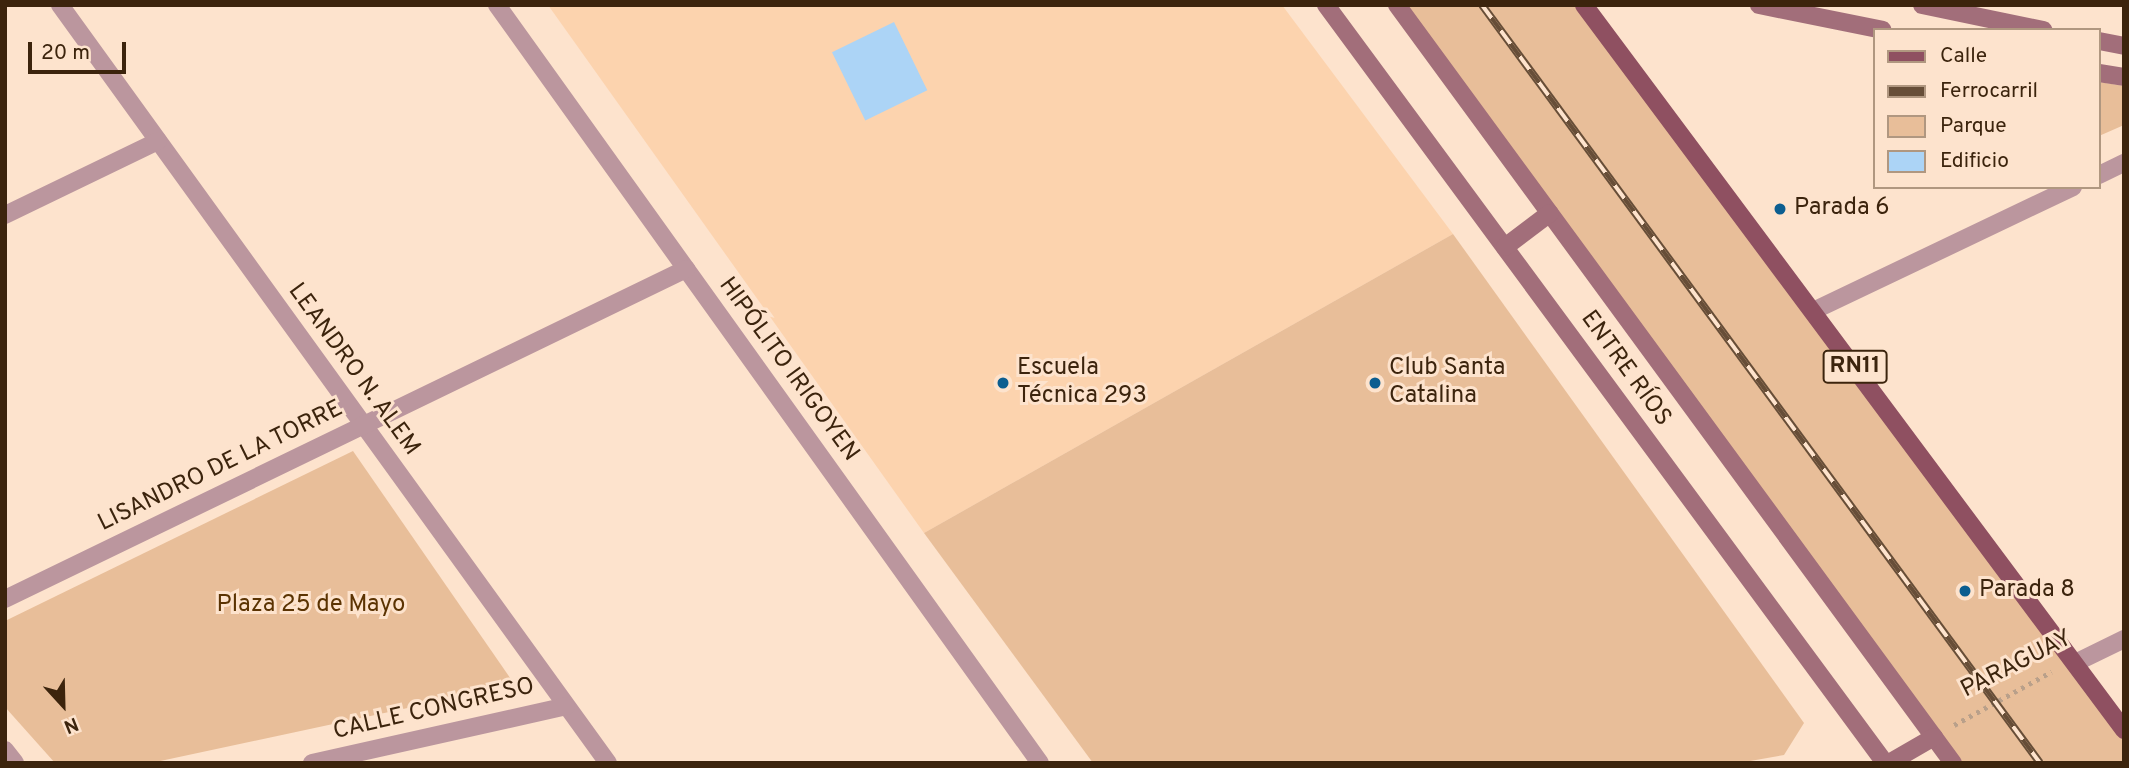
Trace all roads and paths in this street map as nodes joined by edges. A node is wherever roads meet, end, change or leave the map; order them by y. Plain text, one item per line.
1 (60, 5) edge
2 (497, 5) edge
3 (1326, 5) edge
4 (1397, 5) edge
5 (1584, 5) edge
6 (1759, 5) edge
7 (1922, 5) edge
8 (1874, 28) edge
9 (2033, 28) edge
10 (2101, 41) edge
11 (2124, 46) edge
12 (2101, 73) edge
13 (2124, 78) edge
14 (158, 141) junction
15 (2124, 163) edge
16 (2101, 174) edge
17 (2069, 189) edge
18 (1550, 213) junction
19 (5, 215) edge
20 (1505, 247) junction
21 (685, 269) junction
22 (1813, 311) junction
23 (363, 425) junction
24 (5, 599) edge
25 (2124, 639) edge
26 (2075, 663) junction
27 (566, 706) junction
28 (2124, 730) edge
29 (1934, 737) junction
30 (5, 750) edge
31 (15, 763) edge
32 (312, 763) edge
33 (608, 763) edge
34 (1040, 763) edge
35 (1887, 763) edge
36 (1953, 763) edge

1 - 14 street, LEANDRO N. ALEM
2 - 21 street, HIPÓLITO IRIGOYEN
3 - 20 street, ENTRE RÍOS
4 - 18 street, ENTRE RÍOS
5 - 22 main road, RN11
6 - 8 street
7 - 9 street
10 - 11 street
12 - 13 street
14 - 19 street
14 - 23 street, LEANDRO N. ALEM
15 - 16 street
17 - 22 street
18 - 20 street
18 - 29 street, ENTRE RÍOS
20 - 35 street, ENTRE RÍOS
21 - 23 street, LISANDRO DE LA TORRE
21 - 34 street, HIPÓLITO IRIGOYEN
22 - 26 main road, RN11
23 - 24 street, LISANDRO DE LA TORRE
23 - 27 street, LEANDRO N. ALEM
25 - 26 street, PARAGUAY
26 - 28 main road, RN11
26 - 29 path, PARAGUAY
27 - 32 street, CALLE CONGRESO
27 - 33 street, LEANDRO N. ALEM
29 - 35 street
29 - 36 street, ENTRE RÍOS
30 - 31 street

